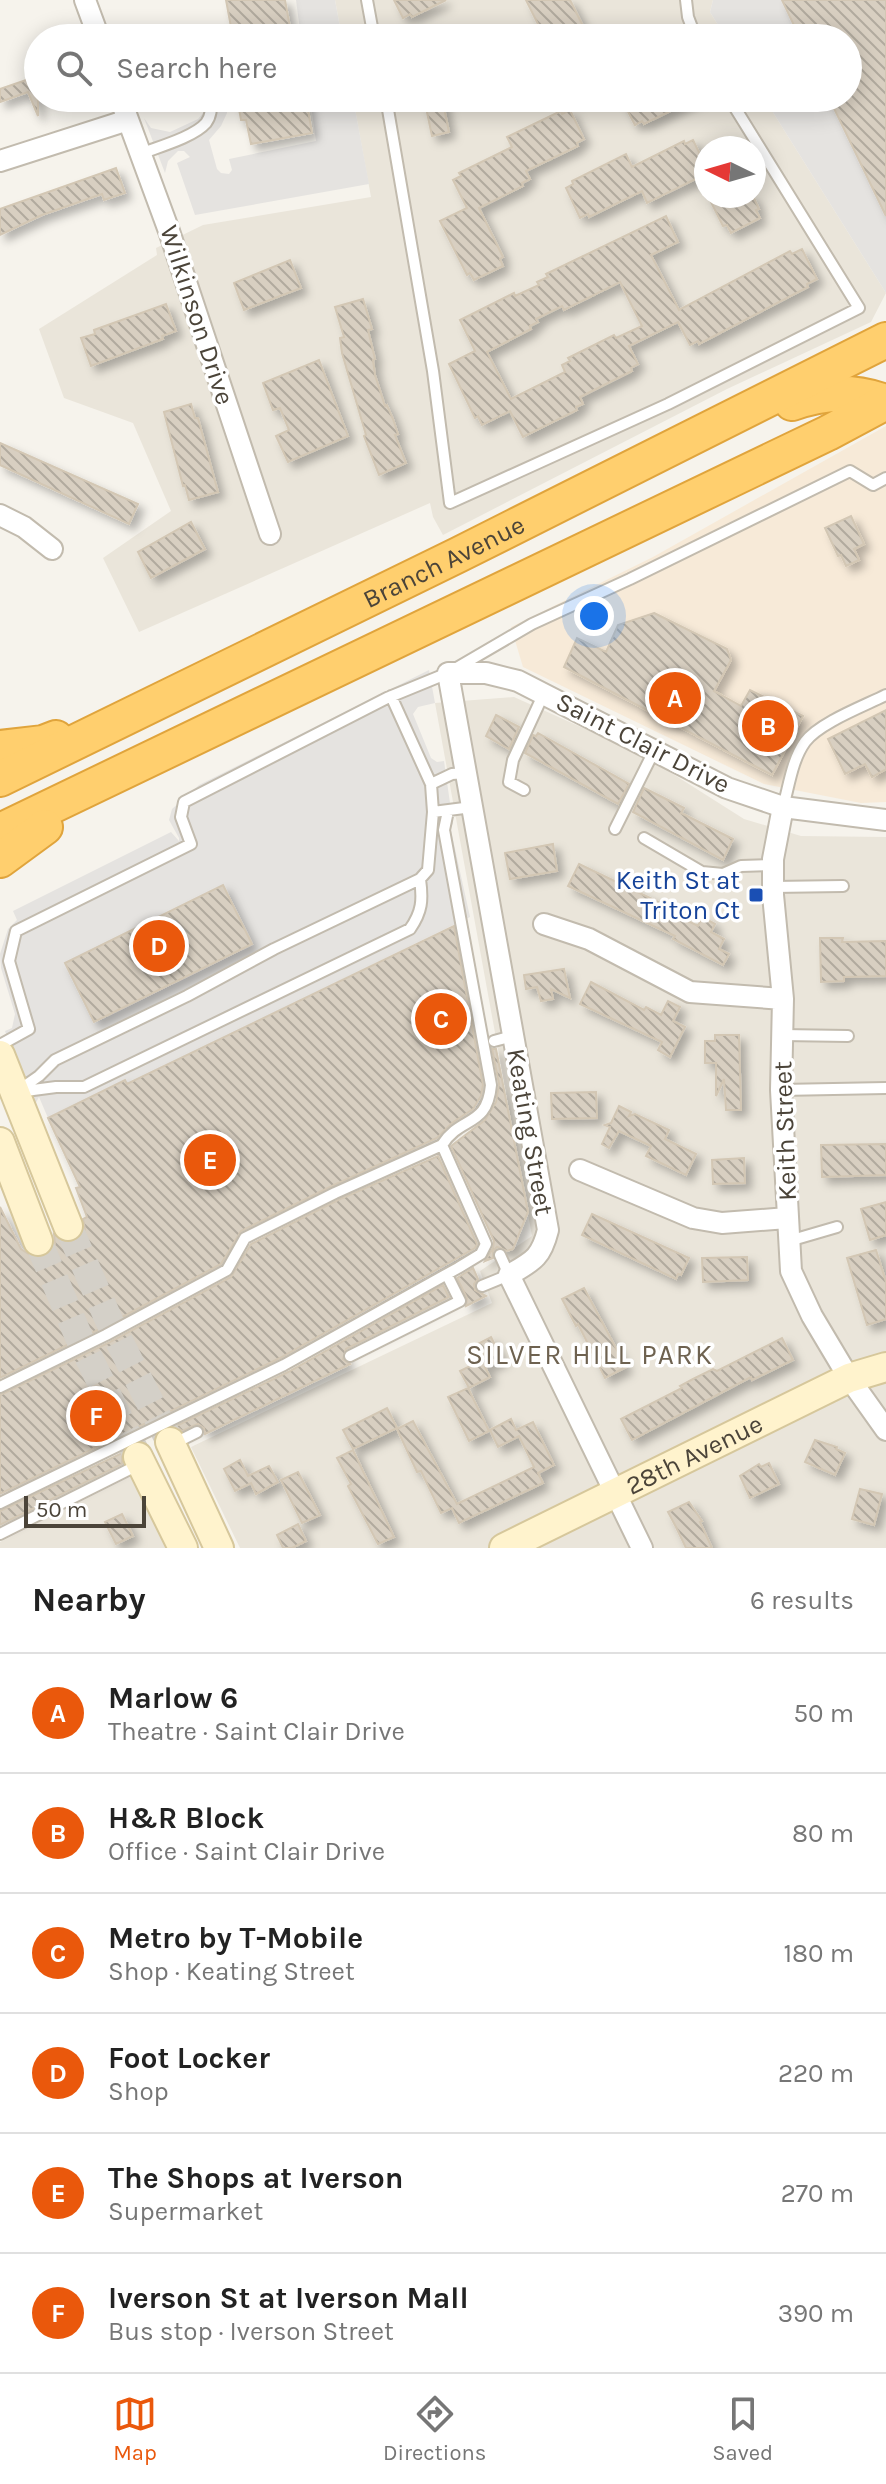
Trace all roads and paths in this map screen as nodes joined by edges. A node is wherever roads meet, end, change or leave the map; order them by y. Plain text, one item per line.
1 (85, 0) edge
2 (367, 0) edge
3 (686, 0) edge
4 (94, 24) edge
5 (371, 24) edge
6 (691, 24) edge
7 (125, 112) edge
8 (211, 112) edge
9 (388, 112) edge
10 (738, 112) edge
11 (128, 120) junction
12 (140, 154) junction
13 (0, 161) edge
14 (886, 340) edge
15 (886, 409) edge
16 (682, 443) junction
17 (886, 478) edge
18 (0, 515) edge
19 (270, 534) dead end
20 (52, 549) dead end
21 (448, 673) junction
22 (544, 693) junction
23 (172, 694) junction
24 (886, 695) edge
25 (391, 696) junction
26 (0, 748) edge
27 (655, 749) junction
28 (135, 765) junction
29 (466, 773) junction
30 (0, 779) edge
31 (431, 784) junction
32 (524, 790) dead end
33 (472, 807) junction
34 (783, 807) junction
35 (448, 811) junction
36 (433, 812) junction
37 (886, 820) edge
38 (615, 829) dead end
39 (0, 831) edge
40 (644, 838) dead end
41 (0, 860) edge
42 (773, 865) junction
43 (420, 879) junction
44 (843, 886) dead end
45 (773, 887) junction
46 (544, 924) dead end
47 (783, 999) junction
48 (782, 1035) junction
49 (848, 1036) dead end
50 (0, 1045) edge
51 (0, 1055) edge
52 (886, 1088) edge
53 (781, 1090) junction
54 (15, 1093) junction
55 (0, 1142) edge
56 (442, 1145) junction
57 (580, 1170) dead end
58 (787, 1218) junction
59 (68, 1226) tunnel mouth
60 (837, 1227) dead end
61 (38, 1241) tunnel mouth
62 (789, 1241) junction
63 (500, 1255) dead end
64 (447, 1275) junction
65 (509, 1275) junction
66 (482, 1286) dead end
67 (350, 1356) dead end
68 (886, 1367) edge
69 (849, 1378) junction
70 (0, 1387) edge
71 (886, 1430) edge
72 (197, 1432) dead end
73 (171, 1443) joint
74 (139, 1460) joint
75 (615, 1492) junction
76 (0, 1503) edge
77 (0, 1534) edge
78 (183, 1548) edge
79 (219, 1548) edge
80 (504, 1548) edge
81 (642, 1548) edge

1 - 4 street
2 - 5 lane
3 - 6 lane
7 - 11 street, Wilkinson Drive
8 - 12 lane
9 - 10 lane
11 - 12 street, Wilkinson Drive
11 - 13 street
12 - 19 street, Wilkinson Drive
14 - 16 highway, Branch Avenue
15 - 16 highway
15 - 28 highway, Branch Avenue
16 - 23 highway, Branch Avenue
17 - 21 lane
18 - 20 street
21 - 22 street, Saint Clair Drive
21 - 25 lane
21 - 29 street, Keating Street
22 - 27 street, Saint Clair Drive
22 - 32 lane
23 - 26 highway
23 - 30 highway, Branch Avenue
24 - 34 lane
25 - 31 lane
25 - 50 lane
27 - 34 street, Saint Clair Drive
27 - 38 lane
28 - 39 highway, Branch Avenue
28 - 41 highway
29 - 31 lane
29 - 33 street, Keating Street
31 - 36 lane
33 - 35 lane
33 - 65 street, Keating Street
34 - 37 street, Saint Clair Drive
34 - 42 street, Keith Street
35 - 36 lane
35 - 56 lane
36 - 43 lane
40 - 42 lane
42 - 45 street, Keith Street
43 - 54 lane
43 - 54 lane
44 - 45 lane
45 - 47 street, Keith Street
46 - 47 street
47 - 48 street, Keith Street
48 - 49 lane
48 - 53 street, Keith Street
51 - 54 main road
52 - 53 lane
53 - 58 street, Keith Street
54 - 59 main road
55 - 61 main road
56 - 64 lane
56 - 70 lane
57 - 58 street
58 - 62 street, Keith Street
60 - 62 lane
62 - 69 street, Keith Street
63 - 65 lane
64 - 67 lane
64 - 76 lane
65 - 66 lane
65 - 75 street
68 - 69 main road, 28th Avenue
69 - 71 street, Keith Street
69 - 75 main road, 28th Avenue
72 - 73 lane
73 - 79 main road
74 - 77 lane
74 - 78 main road
75 - 80 main road, 28th Avenue
75 - 81 street

